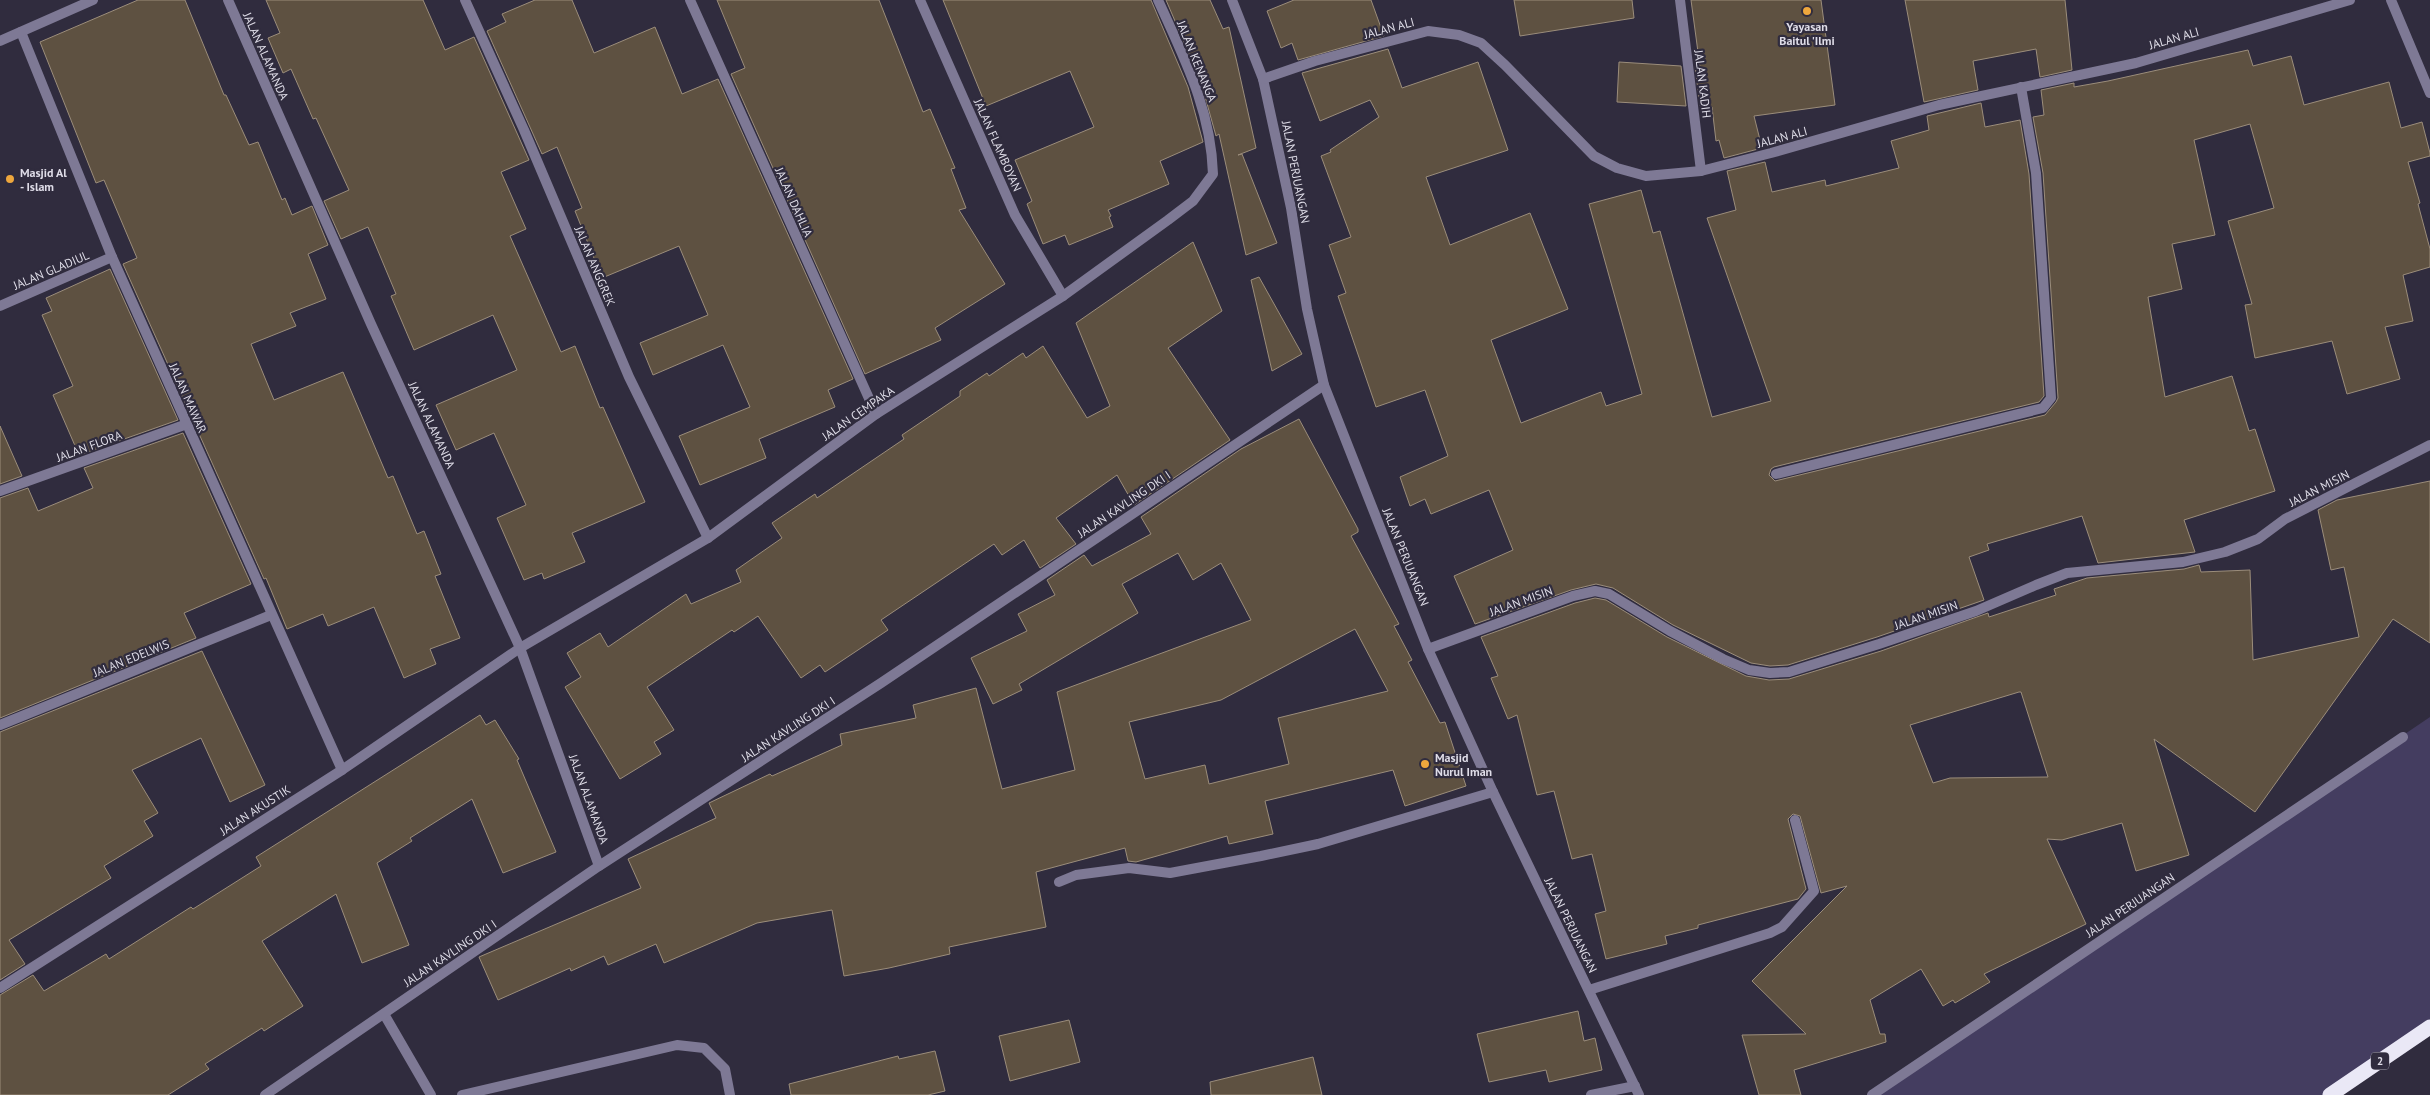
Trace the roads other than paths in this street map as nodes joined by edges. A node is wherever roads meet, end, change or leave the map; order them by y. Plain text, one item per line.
1 (94, 0) edge
2 (228, 0) edge
3 (465, 0) edge
4 (690, 0) edge
5 (920, 0) edge
6 (1158, 0) edge
7 (1232, 0) edge
8 (1680, 0) edge
9 (2350, 0) edge
10 (2392, 0) edge
11 (21, 32) junction
12 (0, 41) edge
13 (1263, 79) junction
14 (2021, 87) junction
15 (2430, 94) edge
16 (1701, 171) junction
17 (1202, 189) joint
18 (112, 257) junction
19 (1063, 296) junction
20 (0, 306) edge
21 (1324, 385) junction
22 (876, 414) junction
23 (187, 424) junction
24 (2430, 446) edge
25 (1776, 474) dead end
26 (0, 491) edge
27 (708, 538) junction
28 (272, 614) junction
29 (520, 648) junction
30 (1428, 649) junction
31 (0, 724) edge
32 (2403, 737) dead end
33 (342, 770) junction
34 (1493, 792) junction
35 (1795, 820) dead end
36 (599, 866) junction
37 (1059, 882) dead end
38 (0, 988) edge
39 (1589, 990) junction
40 (384, 1014) junction
41 (2430, 1027) edge
42 (1637, 1090) edge
43 (265, 1095) edge
44 (431, 1095) edge
45 (462, 1095) edge
46 (730, 1095) edge
47 (1590, 1095) edge
48 (1872, 1095) edge
49 (2330, 1095) edge

1 - 11 street
2 - 29 street, JALAN ALAMANDA
3 - 27 street, JALAN ANGGREK
4 - 22 street, JALAN DAHLIA
5 - 19 street, JALAN FLAMBOYAN
6 - 17 street, JALAN KENANGA
7 - 13 street, JALAN PERJUANGAN
8 - 16 street, JALAN KADIH
9 - 14 street, JALAN ALI
10 - 15 street
11 - 12 street
11 - 18 street, JALAN MAWAR
13 - 16 street, JALAN ALI
13 - 21 street, JALAN PERJUANGAN
14 - 16 street, JALAN ALI
14 - 25 street
17 - 19 street, JALAN CEMPAKA
18 - 20 street, JALAN GLADIUL
18 - 23 street, JALAN MAWAR
19 - 22 street, JALAN CEMPAKA
21 - 30 street, JALAN PERJUANGAN
21 - 36 street, JALAN KAVLING DKI I
22 - 27 street, JALAN CEMPAKA
23 - 26 street, JALAN FLORA
23 - 28 street, JALAN MAWAR
24 - 30 street, JALAN MISIN
27 - 29 street, JALAN CEMPAKA
28 - 31 street, JALAN EDELWIS
28 - 33 street, JALAN MAWAR
29 - 33 street, JALAN AKUSTIK
29 - 36 street, JALAN ALAMANDA
30 - 34 street, JALAN PERJUANGAN
32 - 48 street, JALAN PERJUANGAN
33 - 38 street, JALAN AKUSTIK
34 - 37 street
34 - 39 street, JALAN PERJUANGAN
35 - 39 street
36 - 40 street, JALAN KAVLING DKI I
39 - 42 street, JALAN PERJUANGAN
40 - 43 street, JALAN KAVLING DKI I
40 - 44 street
41 - 49 highway, 2
42 - 47 street
45 - 46 street

